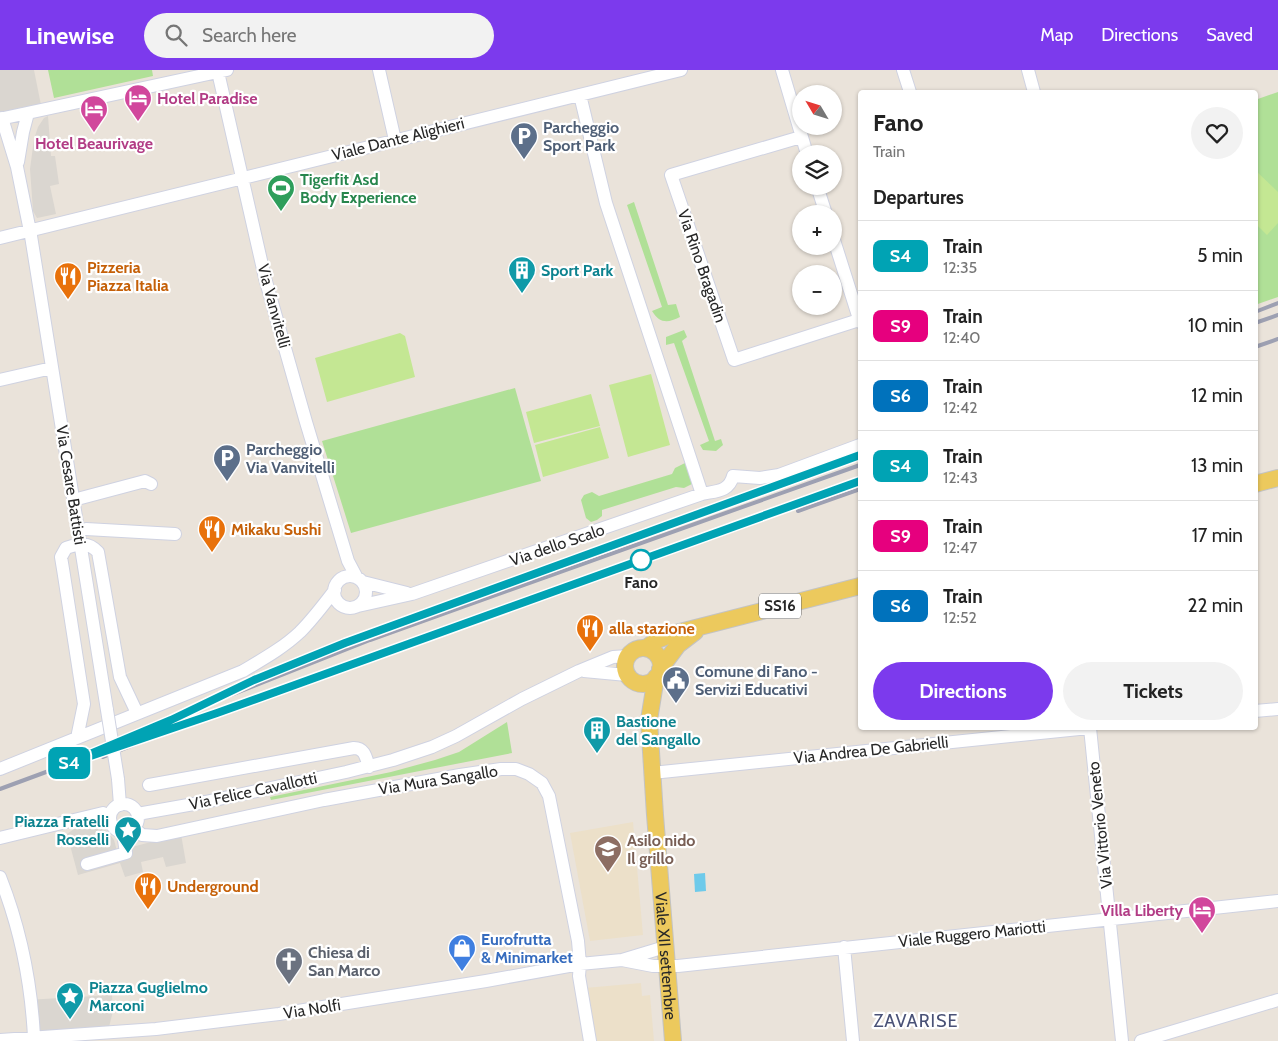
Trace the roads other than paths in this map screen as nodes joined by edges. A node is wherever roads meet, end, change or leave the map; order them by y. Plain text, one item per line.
1 (379, 70) edge
2 (680, 70) edge
3 (782, 70) edge
4 (903, 70) edge
5 (1028, 70) edge
6 (222, 71) edge
7 (909, 90) edge
8 (1033, 90) edge
9 (580, 95) junction
10 (28, 113) junction
11 (1, 119) edge
12 (802, 138) junction
13 (395, 140) junction
14 (804, 145) edge
15 (17, 167) junction
16 (242, 178) junction
17 (30, 231) junction
18 (0, 238) edge
19 (839, 255) edge
20 (858, 315) edge
21 (858, 322) edge
22 (52, 368) junction
23 (0, 380) edge
24 (858, 446) edge
25 (1278, 478) edge
26 (1258, 483) edge
27 (150, 484) dead end
28 (702, 494) junction
29 (81, 498) dead end
30 (86, 529) dead end
31 (175, 534) dead end
32 (342, 538) junction
33 (81, 544) junction
34 (360, 580) junction
35 (336, 586) junction
36 (858, 587) edge
37 (412, 594) junction
38 (353, 607) junction
39 (313, 618) junction
40 (701, 628) junction
41 (646, 648) junction
42 (628, 656) junction
43 (578, 671) junction
44 (658, 673) junction
45 (630, 678) junction
46 (1278, 709) edge
47 (1258, 711) edge
48 (137, 713) junction
49 (649, 720) junction
50 (1071, 730) edge
51 (1090, 730) edge
52 (77, 738) junction
53 (369, 767) junction
54 (0, 769) edge
55 (652, 773) junction
56 (148, 785) dead end
57 (120, 805) junction
58 (110, 817) junction
59 (132, 826) junction
60 (0, 838) edge
61 (87, 864) dead end
62 (0, 876) edge
63 (1278, 901) edge
64 (1109, 919) junction
65 (665, 947) junction
66 (844, 947) junction
67 (622, 960) junction
68 (580, 964) junction
69 (667, 967) junction
70 (1278, 1000) edge
71 (157, 1035) edge
72 (26, 1039) edge
73 (0, 1040) edge
74 (590, 1041) edge
75 (673, 1041) edge
76 (853, 1041) edge
77 (1122, 1041) edge
78 (1141, 1041) edge

1 - 13 street
2 - 9 street, Viale Dante Alighieri
3 - 12 street
4 - 7 street
5 - 8 street
6 - 10 street
6 - 16 street, Via Vanvitelli
9 - 13 street, Viale Dante Alighieri
9 - 28 street
10 - 11 street
10 - 15 street, Via Cesare Battisti
11 - 15 street, Via Cesare Battisti
12 - 14 street
12 - 21 street, Via Rino Bragadin
13 - 16 street, Viale Dante Alighieri
15 - 17 street, Via Cesare Battisti
16 - 17 street, Viale Dante Alighieri
16 - 32 street, Via Vanvitelli
17 - 18 street, Viale Dante Alighieri
17 - 22 street, Via Cesare Battisti
19 - 20 street
22 - 23 street
22 - 33 street, Via Cesare Battisti
24 - 28 street, Via dello Scalo
25 - 26 main road
27 - 29 street
28 - 37 street, Via dello Scalo
30 - 31 street
32 - 34 street, Via Vanvitelli
32 - 35 street, Via Vanvitelli
33 - 48 street
33 - 52 street
33 - 57 street, Via Cesare Battisti, bridge
34 - 35 street
34 - 37 street
34 - 38 street
35 - 38 street
35 - 39 street
36 - 40 main road, SS16
37 - 38 street, Via dello Scalo
38 - 39 street, Via dello Scalo
39 - 48 street
40 - 41 main road
40 - 44 main road
41 - 42 main road
41 - 44 main road
42 - 43 street, Via Felice Cavallotti
42 - 45 main road
43 - 45 street
43 - 53 street, Via Felice Cavallotti
44 - 45 main road
44 - 49 main road, Viale XII settembre
45 - 49 main road, Viale XII settembre
46 - 47 street
48 - 52 street
49 - 55 main road, Viale XII settembre
50 - 55 street, Via Andrea De Gabrielli
51 - 64 street, Via Vittorio Veneto
52 - 54 street
53 - 56 street, Via Felice Cavallotti
53 - 59 street, Via Felice Cavallotti
55 - 65 main road, Viale XII settembre
57 - 58 street
57 - 59 street
58 - 59 street
58 - 60 street
59 - 61 street
59 - 68 street, Via Mura Sangallo
62 - 72 street
63 - 64 street, Viale Ruggero Mariotti
64 - 66 street, Viale Ruggero Mariotti
64 - 77 street, Via Vittorio Veneto
65 - 67 street, Via Nolfi
65 - 69 main road, Viale XII settembre
66 - 69 street, Viale Ruggero Mariotti
66 - 76 street
67 - 68 street, Via Nolfi
67 - 69 street, Via Nolfi
68 - 71 street, Via Nolfi
68 - 74 street, Via Mura Sangallo
69 - 75 main road, Viale XII settembre
70 - 78 street
71 - 72 street, Via Nolfi
72 - 73 street, Via Nolfi

